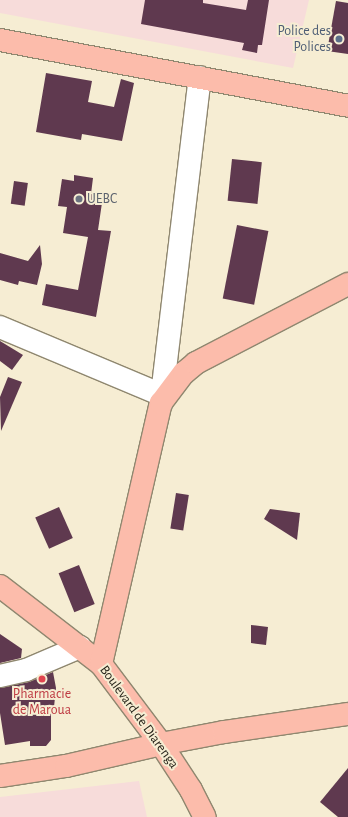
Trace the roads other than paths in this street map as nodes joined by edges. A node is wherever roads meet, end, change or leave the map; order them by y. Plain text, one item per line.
1 (0, 40) edge
2 (200, 77) junction
3 (348, 106) edge
4 (348, 284) edge
5 (0, 327) edge
6 (161, 399) junction
7 (0, 586) edge
8 (80, 647) junction
9 (101, 664) junction
10 (0, 676) edge
11 (348, 714) edge
12 (161, 744) junction
13 (0, 776) edge
14 (205, 817) edge

1 - 2 main road
2 - 3 main road
2 - 6 street
4 - 6 main road
5 - 6 street
6 - 9 main road
7 - 8 main road, Boulevard de Diarenga
8 - 9 main road, Boulevard de Diarenga
8 - 10 street
9 - 12 main road, Boulevard de Diarenga
11 - 12 main road
12 - 13 main road
12 - 14 main road, Boulevard de Diarenga

